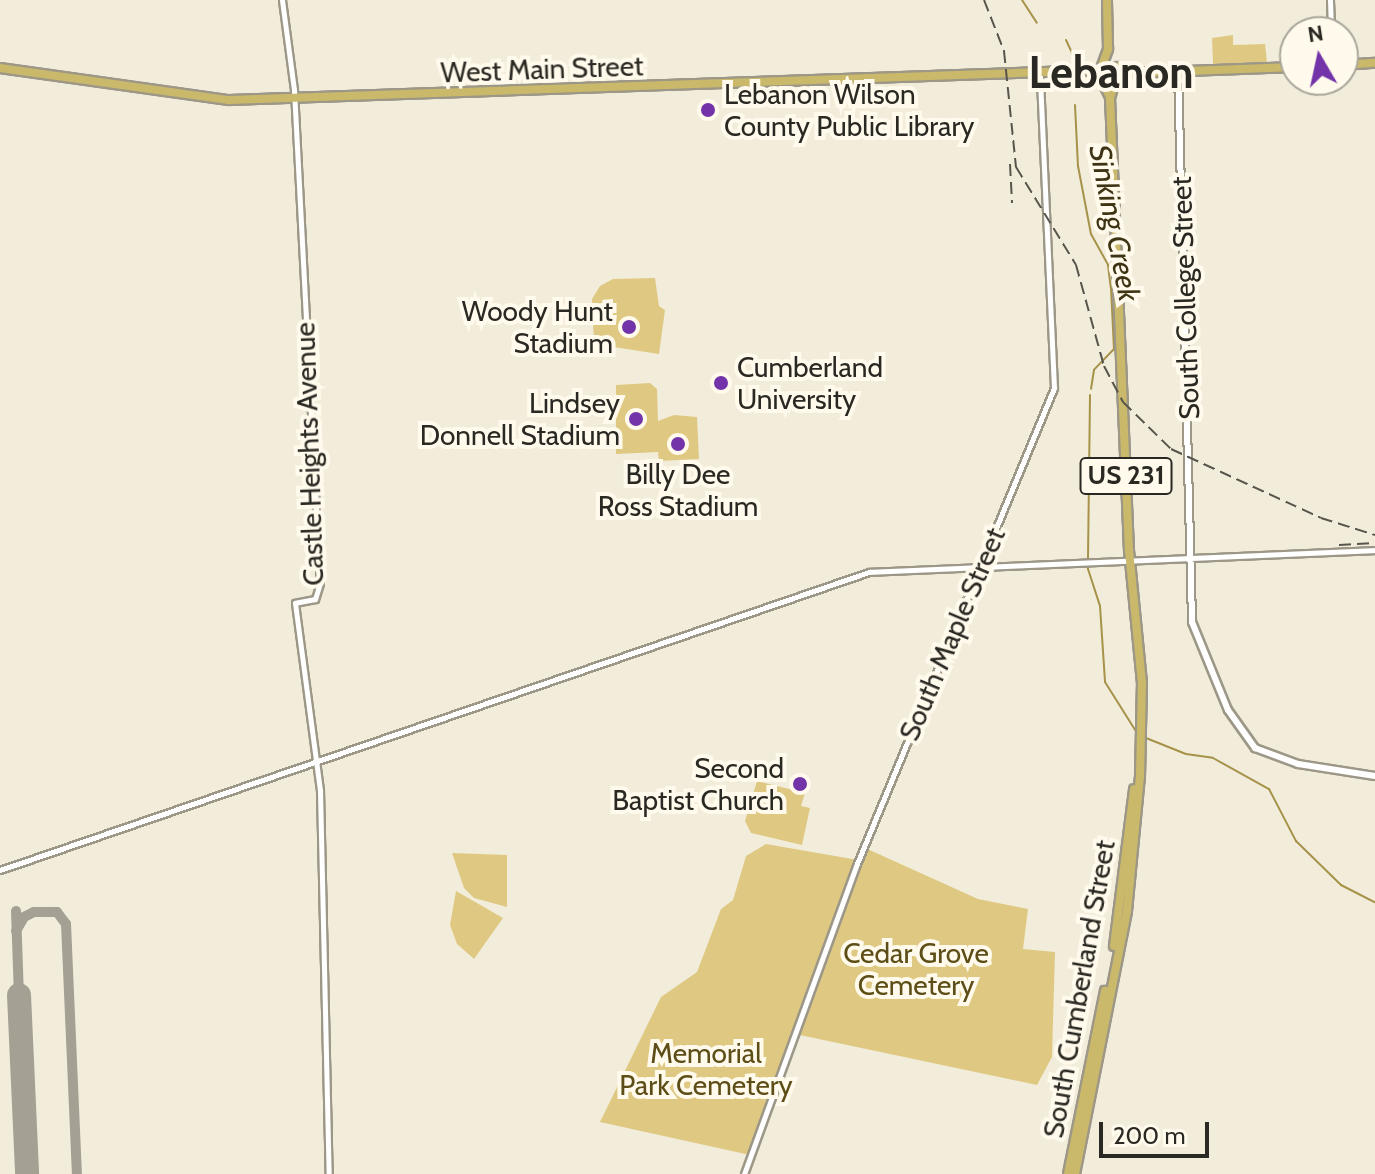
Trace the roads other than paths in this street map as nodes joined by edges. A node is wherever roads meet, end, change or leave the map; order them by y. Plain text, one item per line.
1 (282, 0) edge
2 (1107, 0) edge
3 (1108, 49) junction
4 (1116, 65) junction
5 (0, 68) edge
6 (1279, 68) edge
7 (1178, 71) junction
8 (1133, 73) junction
9 (1102, 74) junction
10 (1040, 75) junction
11 (1118, 80) junction
12 (1110, 97) junction
13 (294, 99) junction
14 (1375, 550) edge
15 (1190, 558) junction
16 (1130, 561) junction
17 (980, 566) junction
18 (318, 761) junction
19 (1138, 765) junction
20 (1375, 776) edge
21 (0, 870) edge
22 (329, 1174) edge
23 (744, 1174) edge
24 (1068, 1174) edge
25 (1075, 1174) edge

1 - 13 street
2 - 3 main road
3 - 4 main road
3 - 9 main road
4 - 8 main road
4 - 9 main road
4 - 11 main road
5 - 13 main road, West Main Street
6 - 7 main road
7 - 8 main road
7 - 15 main road, South College Street
8 - 11 main road
9 - 10 main road, West Main Street
9 - 11 main road
9 - 12 main road, South Cumberland Street / US 231
10 - 13 main road, West Main Street
10 - 17 street, South Maple Street
11 - 12 main road
12 - 16 main road, South Cumberland Street / US 231
13 - 18 street, Castle Heights Avenue
14 - 15 street
15 - 16 street
15 - 20 main road, South College Street
16 - 17 street
16 - 19 main road, South Cumberland Street / US 231
17 - 18 street
17 - 23 street, South Maple Street
18 - 21 street
18 - 22 street, Castle Heights Avenue
19 - 24 main road, South Cumberland Street / US 231
19 - 25 main road, South Cumberland Street / US 231

